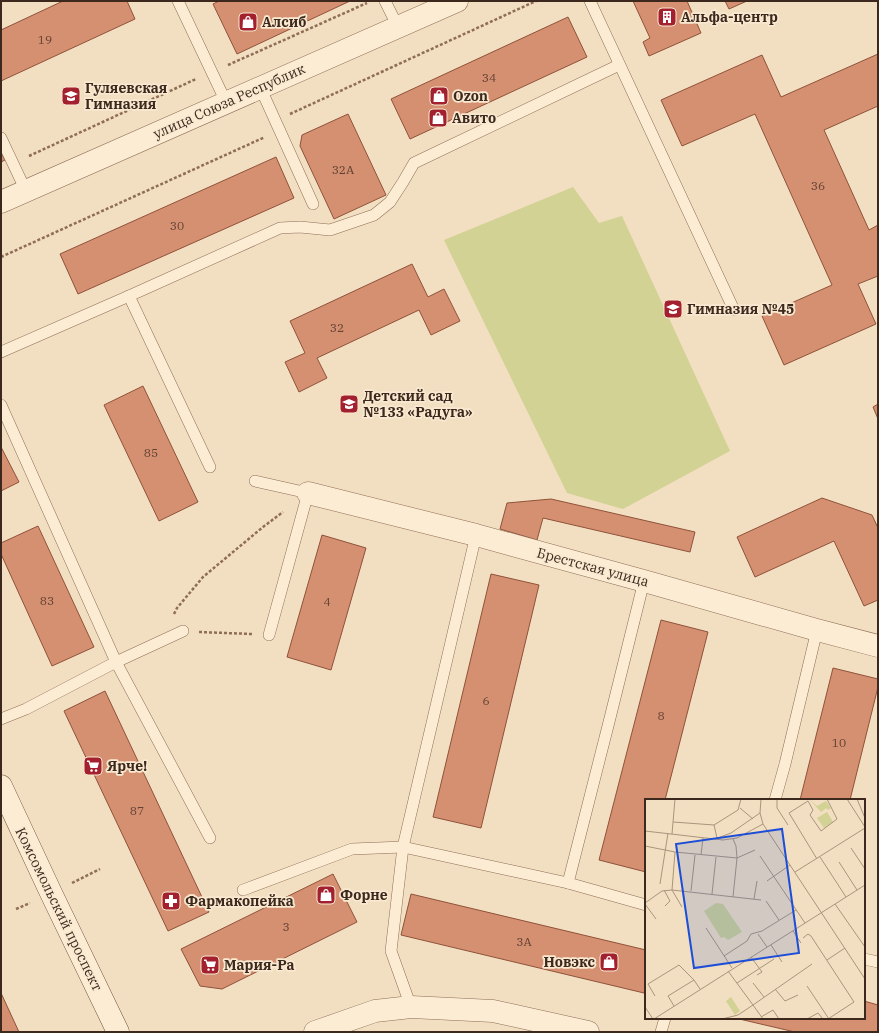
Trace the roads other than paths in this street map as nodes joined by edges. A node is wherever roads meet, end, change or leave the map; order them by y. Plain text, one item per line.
1 (178, 1) edge
2 (385, 1) edge
3 (457, 1) edge
4 (590, 1) edge
5 (398, 27) junction
6 (619, 65) junction
7 (260, 87) junction
8 (226, 102) junction
9 (1, 138) edge
10 (26, 191) junction
11 (1, 202) edge
12 (313, 204) dead end
13 (129, 296) junction
14 (734, 310) dead end
15 (1, 352) edge
16 (1, 405) edge
17 (210, 467) dead end
18 (255, 481) dead end
19 (308, 493) junction
20 (476, 535) junction
21 (644, 581) junction
22 (818, 630) junction
23 (183, 631) road end
24 (269, 635) road end
25 (878, 646) edge
26 (116, 662) junction
27 (1, 719) edge
28 (1, 786) edge
29 (775, 799) edge
30 (210, 838) dead end
31 (403, 847) junction
32 (568, 883) junction
33 (244, 890) dead end
34 (645, 905) edge
35 (865, 959) edge
36 (878, 962) edge
37 (411, 1007) junction
38 (665, 1019) edge
39 (118, 1032) edge
40 (315, 1032) edge
41 (580, 1032) edge
42 (661, 1032) edge

1 - 8 lane
2 - 5 lane
3 - 5 street, улица Союза Республик
4 - 6 lane
5 - 7 street, улица Союза Республик
6 - 13 lane
6 - 14 lane
7 - 8 street, улица Союза Республик
7 - 12 lane
8 - 10 street, улица Союза Республик
9 - 10 lane
10 - 11 street, улица Союза Республик
13 - 15 lane
13 - 17 lane
16 - 26 lane
18 - 19 lane
19 - 20 street, Брестская улица
19 - 24 lane
20 - 21 street, Брестская улица
20 - 31 lane
21 - 22 street, Брестская улица
21 - 32 lane
22 - 25 street, Брестская улица
22 - 29 lane
23 - 26 lane
26 - 27 lane
26 - 30 lane
28 - 39 street, Комсомольский проспект
31 - 32 lane
31 - 33 lane
31 - 37 lane
32 - 34 lane
35 - 36 lane
37 - 40 street
37 - 41 street
38 - 42 lane

